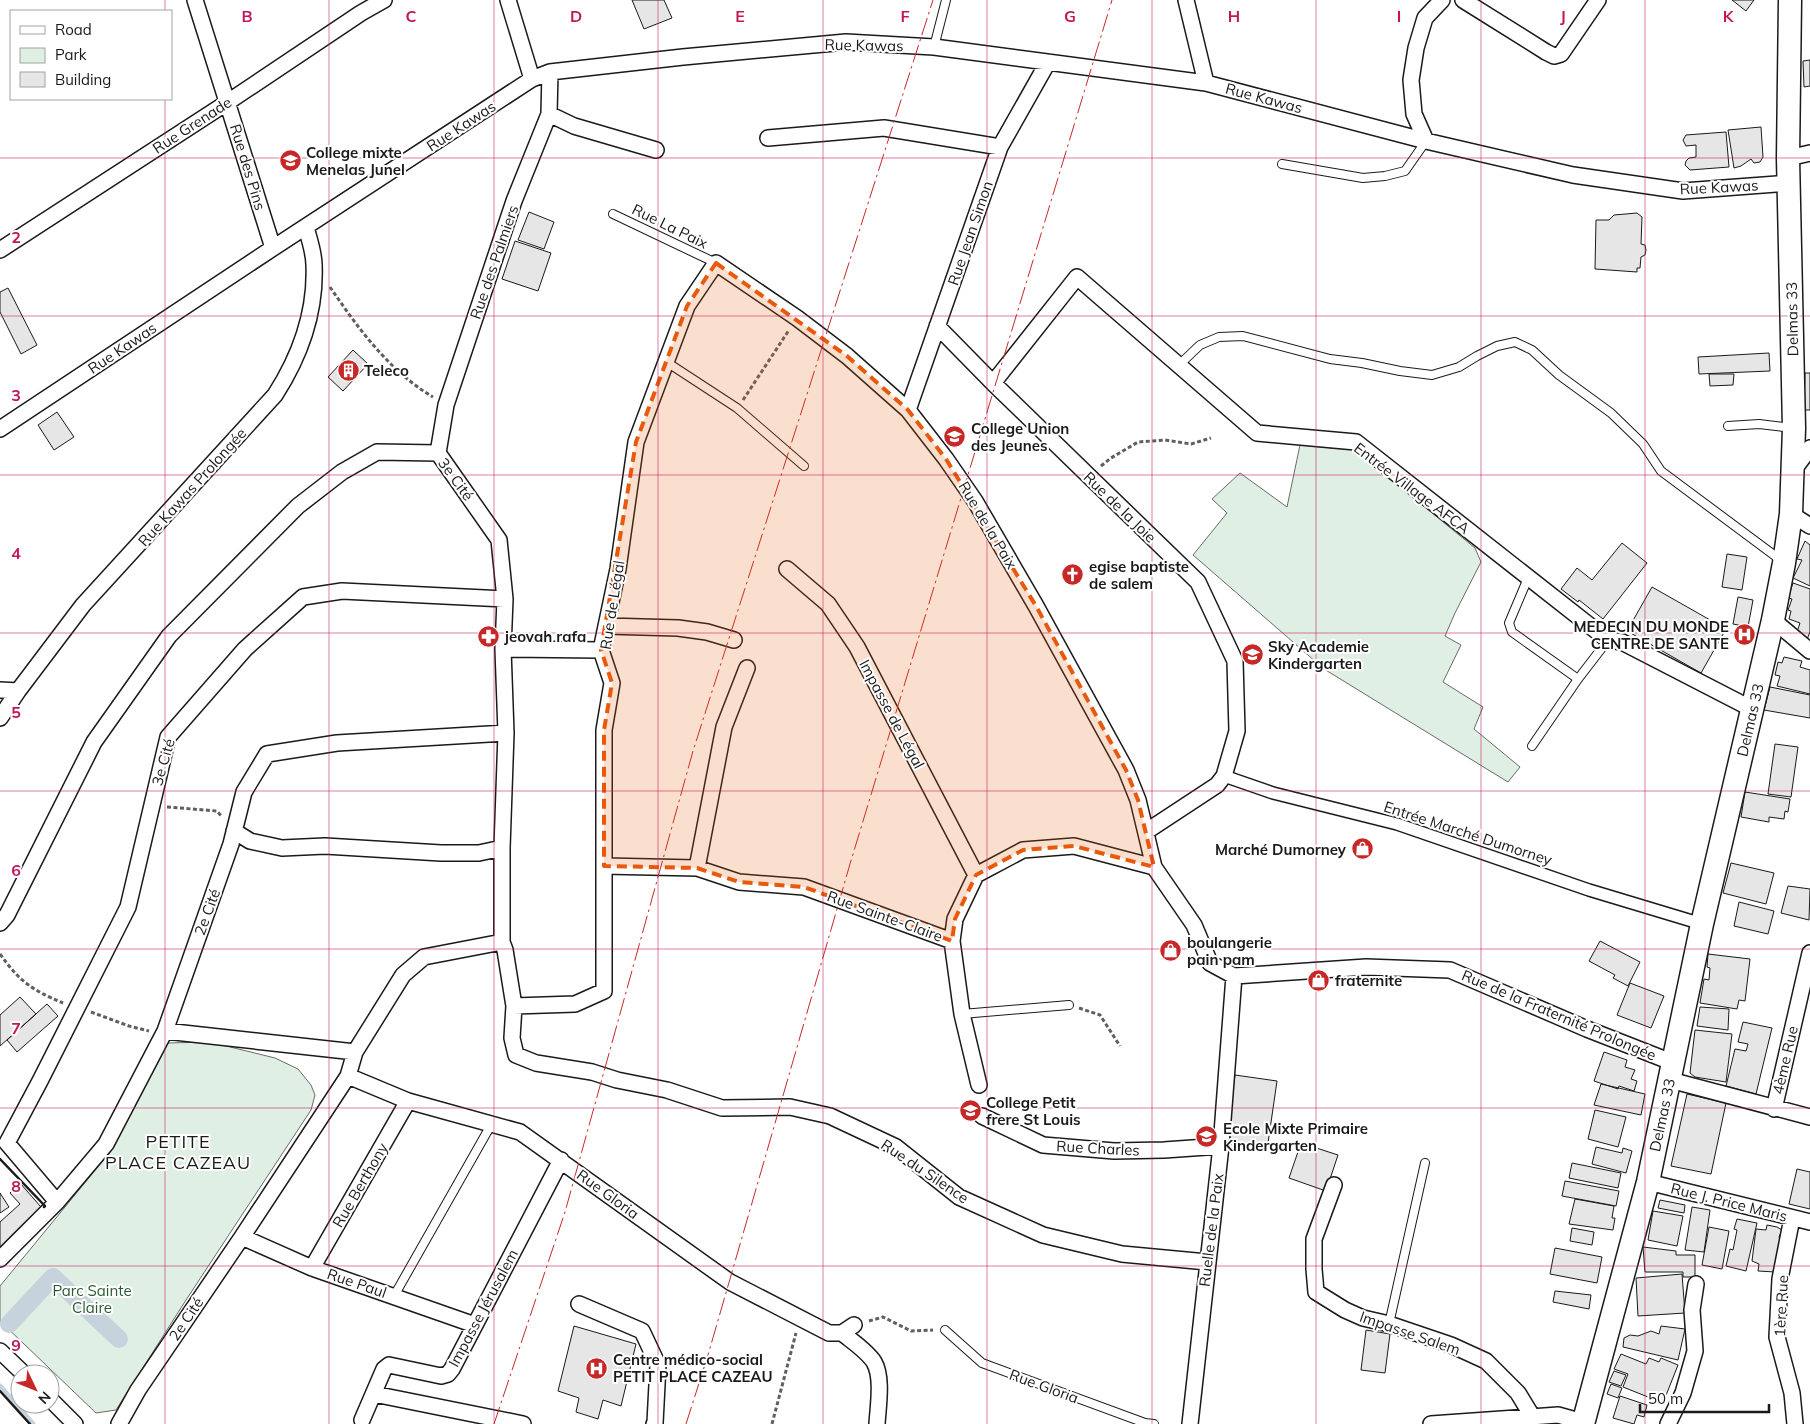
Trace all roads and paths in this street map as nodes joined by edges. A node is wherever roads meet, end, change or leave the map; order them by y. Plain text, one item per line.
1 (195, 0) edge
2 (384, 0) edge
3 (508, 0) edge
4 (946, 0) edge
5 (1186, 0) edge
6 (1442, 0) edge
7 (1463, 0) edge
8 (1598, 0) edge
9 (1790, 0) edge
10 (358, 6) edge
11 (934, 47) junction
12 (1048, 62) junction
13 (550, 72) junction
14 (532, 80) junction
15 (1206, 83) junction
16 (228, 102) junction
17 (550, 114) junction
18 (768, 138) dead end
19 (1426, 141) junction
20 (1000, 147) junction
21 (656, 150) dead end
22 (1810, 154) edge
23 (1788, 158) junction
24 (1282, 164) dead end
25 (1790, 183) junction
26 (613, 214) dead end
27 (306, 227) junction
28 (273, 248) junction
29 (0, 250) edge
30 (314, 263) junction
31 (716, 263) junction
32 (797, 318) junction
33 (937, 326) junction
34 (665, 361) junction
35 (1179, 365) junction
36 (993, 383) junction
37 (446, 405) junction
38 (737, 408) junction
39 (908, 410) junction
40 (1728, 426) dead end
41 (1794, 428) junction
42 (0, 429) edge
43 (1211, 438) dead end
44 (1810, 448) edge
45 (438, 453) junction
46 (804, 466) dead end
47 (1792, 472) junction
48 (1089, 476) junction
49 (1791, 514) junction
50 (1810, 526) edge
51 (1784, 562) junction
52 (787, 569) dead end
53 (1528, 578) junction
54 (505, 599) junction
55 (1774, 620) junction
56 (606, 626) junction
57 (734, 640) dead end
58 (1608, 640) junction
59 (503, 649) junction
60 (601, 650) junction
61 (1810, 650) edge
62 (747, 668) dead end
63 (1578, 679) junction
64 (0, 690) edge
65 (18, 691) junction
66 (1752, 709) junction
67 (0, 718) edge
68 (506, 733) junction
69 (1532, 746) dead end
70 (1224, 776) junction
71 (152, 806) junction
72 (217, 811) dead end
73 (234, 831) junction
74 (1147, 831) junction
75 (502, 848) junction
76 (604, 866) junction
77 (1154, 867) junction
78 (697, 868) junction
79 (976, 875) junction
80 (0, 923) edge
81 (1702, 924) junction
82 (952, 941) junction
83 (504, 946) junction
84 (1810, 953) edge
85 (0, 954) edge
86 (1234, 976) junction
87 (1069, 1005) joint
88 (514, 1006) junction
89 (77, 1008) junction
90 (962, 1014) junction
91 (164, 1031) junction
92 (1120, 1046) dead end
93 (355, 1052) junction
94 (1672, 1072) junction
95 (348, 1076) junction
96 (979, 1085) dead end
97 (408, 1101) junction
98 (1774, 1109) junction
99 (982, 1116) dead end
100 (1810, 1117) edge
101 (491, 1125) junction
102 (4, 1141) edge
103 (1221, 1146) junction
104 (561, 1160) junction
105 (1425, 1163) dead end
106 (1648, 1182) junction
107 (1334, 1185) dead end
108 (57, 1202) junction
109 (1792, 1218) junction
110 (1810, 1222) edge
111 (242, 1236) junction
112 (0, 1259) edge
113 (1207, 1262) junction
114 (312, 1268) junction
115 (1696, 1284) dead end
116 (394, 1296) junction
117 (579, 1304) dead end
118 (800, 1319) junction
119 (1389, 1324) junction
120 (475, 1325) junction
121 (848, 1329) junction
122 (944, 1330) joint
123 (0, 1351) edge
124 (14, 1364) edge
125 (374, 1394) junction
126 (60, 1410) edge
127 (1532, 1416) junction
128 (359, 1423) edge
129 (1583, 1423) edge
130 (75, 1424) edge
131 (119, 1424) edge
132 (523, 1424) edge
133 (654, 1424) edge
134 (772, 1424) edge
135 (877, 1424) edge
136 (1154, 1424) edge
137 (1190, 1424) edge
138 (1431, 1424) edge
139 (1668, 1424) edge
140 (1795, 1424) edge

1 - 16 street, Rue des Pins
2 - 10 street, Rue Grenade
3 - 14 street
4 - 11 lane
5 - 15 street
6 - 19 street
7 - 8 street
9 - 23 main road, Delmas 33
10 - 16 street, Rue Grenade
11 - 12 street, Rue Kawas
11 - 13 street, Rue Kawas
12 - 15 street, Rue Kawas
12 - 20 street, Rue Jean Simon
13 - 14 street, Rue Kawas
13 - 17 street, Rue des Palmiers
14 - 27 street, Rue Kawas
15 - 19 street, Rue Kawas
16 - 28 street, Rue des Pins
16 - 29 street, Rue Grenade
17 - 21 street
17 - 37 street, Rue des Palmiers
18 - 20 street
19 - 24 lane
19 - 25 street, Rue Kawas
20 - 33 street, Rue Jean Simon
22 - 23 street
23 - 25 main road, Delmas 33
25 - 41 main road, Delmas 33
26 - 31 lane, Rue La Paix
27 - 28 street, Rue Kawas
27 - 30 street, Rue Kawas Prolongée
28 - 42 street, Rue Kawas
30 - 37 path
30 - 65 street, Rue Kawas Prolongée
31 - 32 street, Rue de la Paix
31 - 34 street, Rue de Légal
32 - 38 path
32 - 39 street, Rue de la Paix
33 - 36 street, Rue de la Joie
33 - 39 street, Rue Jean Simon
34 - 38 lane
34 - 56 street, Rue de Légal
35 - 36 street, Entrée Village AFCA
35 - 51 lane
35 - 53 street, Entrée Village AFCA
36 - 48 street, Rue de la Joie
37 - 45 street, Rue des Palmiers
38 - 46 lane
39 - 74 street, Rue de la Paix
40 - 41 lane
41 - 47 main road, Delmas 33
43 - 48 path
44 - 47 street
45 - 54 street, 3e Cité
45 - 80 street, 3e Cité
47 - 49 main road, Delmas 33
48 - 70 street, Rue de la Joie
49 - 50 street
49 - 51 main road, Delmas 33
51 - 55 main road, Delmas 33
52 - 79 street, Impasse de Légal
53 - 58 street, Entrée Village AFCA
53 - 63 lane
54 - 59 street, 3e Cité
54 - 71 street, 3e Cité
55 - 61 street
55 - 66 main road, Delmas 33
56 - 57 street
56 - 60 street, Rue de Légal
58 - 63 lane
58 - 66 street, Entrée Village AFCA
59 - 60 street
59 - 68 street, 3e Cité
60 - 76 street, Rue de Légal
62 - 78 street
63 - 69 lane
64 - 65 street
65 - 67 street, Rue Kawas Prolongée
66 - 81 main road, Delmas 33
68 - 73 street, 2e Cité
68 - 75 street, 3e Cité
70 - 74 street
70 - 81 street, Entrée Marché Dumorney
71 - 72 path
71 - 89 street, 3e Cité
73 - 75 street
73 - 91 street, 2e Cité
74 - 77 street, Rue de la Paix
75 - 83 street, 3e Cité
76 - 78 street, Rue Sainte-Claire
76 - 88 street, Rue de Légal
77 - 79 street
77 - 86 street
78 - 82 street, Rue Sainte-Claire
79 - 82 street, Rue Sainte-Claire
81 - 94 main road, Delmas 33
82 - 90 street
83 - 88 street, 3e Cité
83 - 93 street, 2e Cité
84 - 98 street, 4ème Rue
85 - 89 path
86 - 94 street, Rue de la Fraternité Prolongée
86 - 103 street, Ruelle de la Paix
87 - 90 lane
87 - 92 path
88 - 113 street, Rue du Silence
89 - 91 path
89 - 102 street, 3e Cité
90 - 96 street
91 - 93 street
91 - 108 street, 2e Cité
93 - 95 street, 2e Cité
94 - 98 street, Rue de la Fraternité Prolongée
94 - 106 main road, Delmas 33
95 - 97 street, Rue Gloria
95 - 111 street, 2e Cité
97 - 101 street, Rue Gloria
97 - 114 street, Rue Berthony
98 - 100 street, Rue de la Fraternité Prolongée
99 - 103 street, Rue Charles
101 - 104 street, Rue Gloria
101 - 116 lane
102 - 108 street
103 - 113 street, Ruelle de la Paix
104 - 118 street, Rue Gloria
104 - 120 street, Impasse Jérusalem
105 - 119 lane
106 - 109 street, Rue J. Price Maris
106 - 129 main road, Delmas 33
107 - 119 street, Impasse Salem
108 - 112 street, 2e Cité
109 - 110 street, Rue J. Price Maris
109 - 140 street, 1ère Rue
111 - 114 street, Rue Paul
111 - 131 street, 2e Cité
113 - 137 street, Ruelle de la Paix
114 - 116 street, Rue Paul
115 - 139 street
116 - 120 street, Rue Paul
117 - 133 street
118 - 121 street, Rue Gloria
118 - 134 path
119 - 127 street, Impasse Salem
120 - 125 street, Impasse Jérusalem
121 - 122 path
121 - 135 street
122 - 136 lane, Rue Gloria
123 - 124 street
125 - 128 street, Impasse Jérusalem
125 - 132 street
126 - 130 street
127 - 129 street
127 - 138 street

